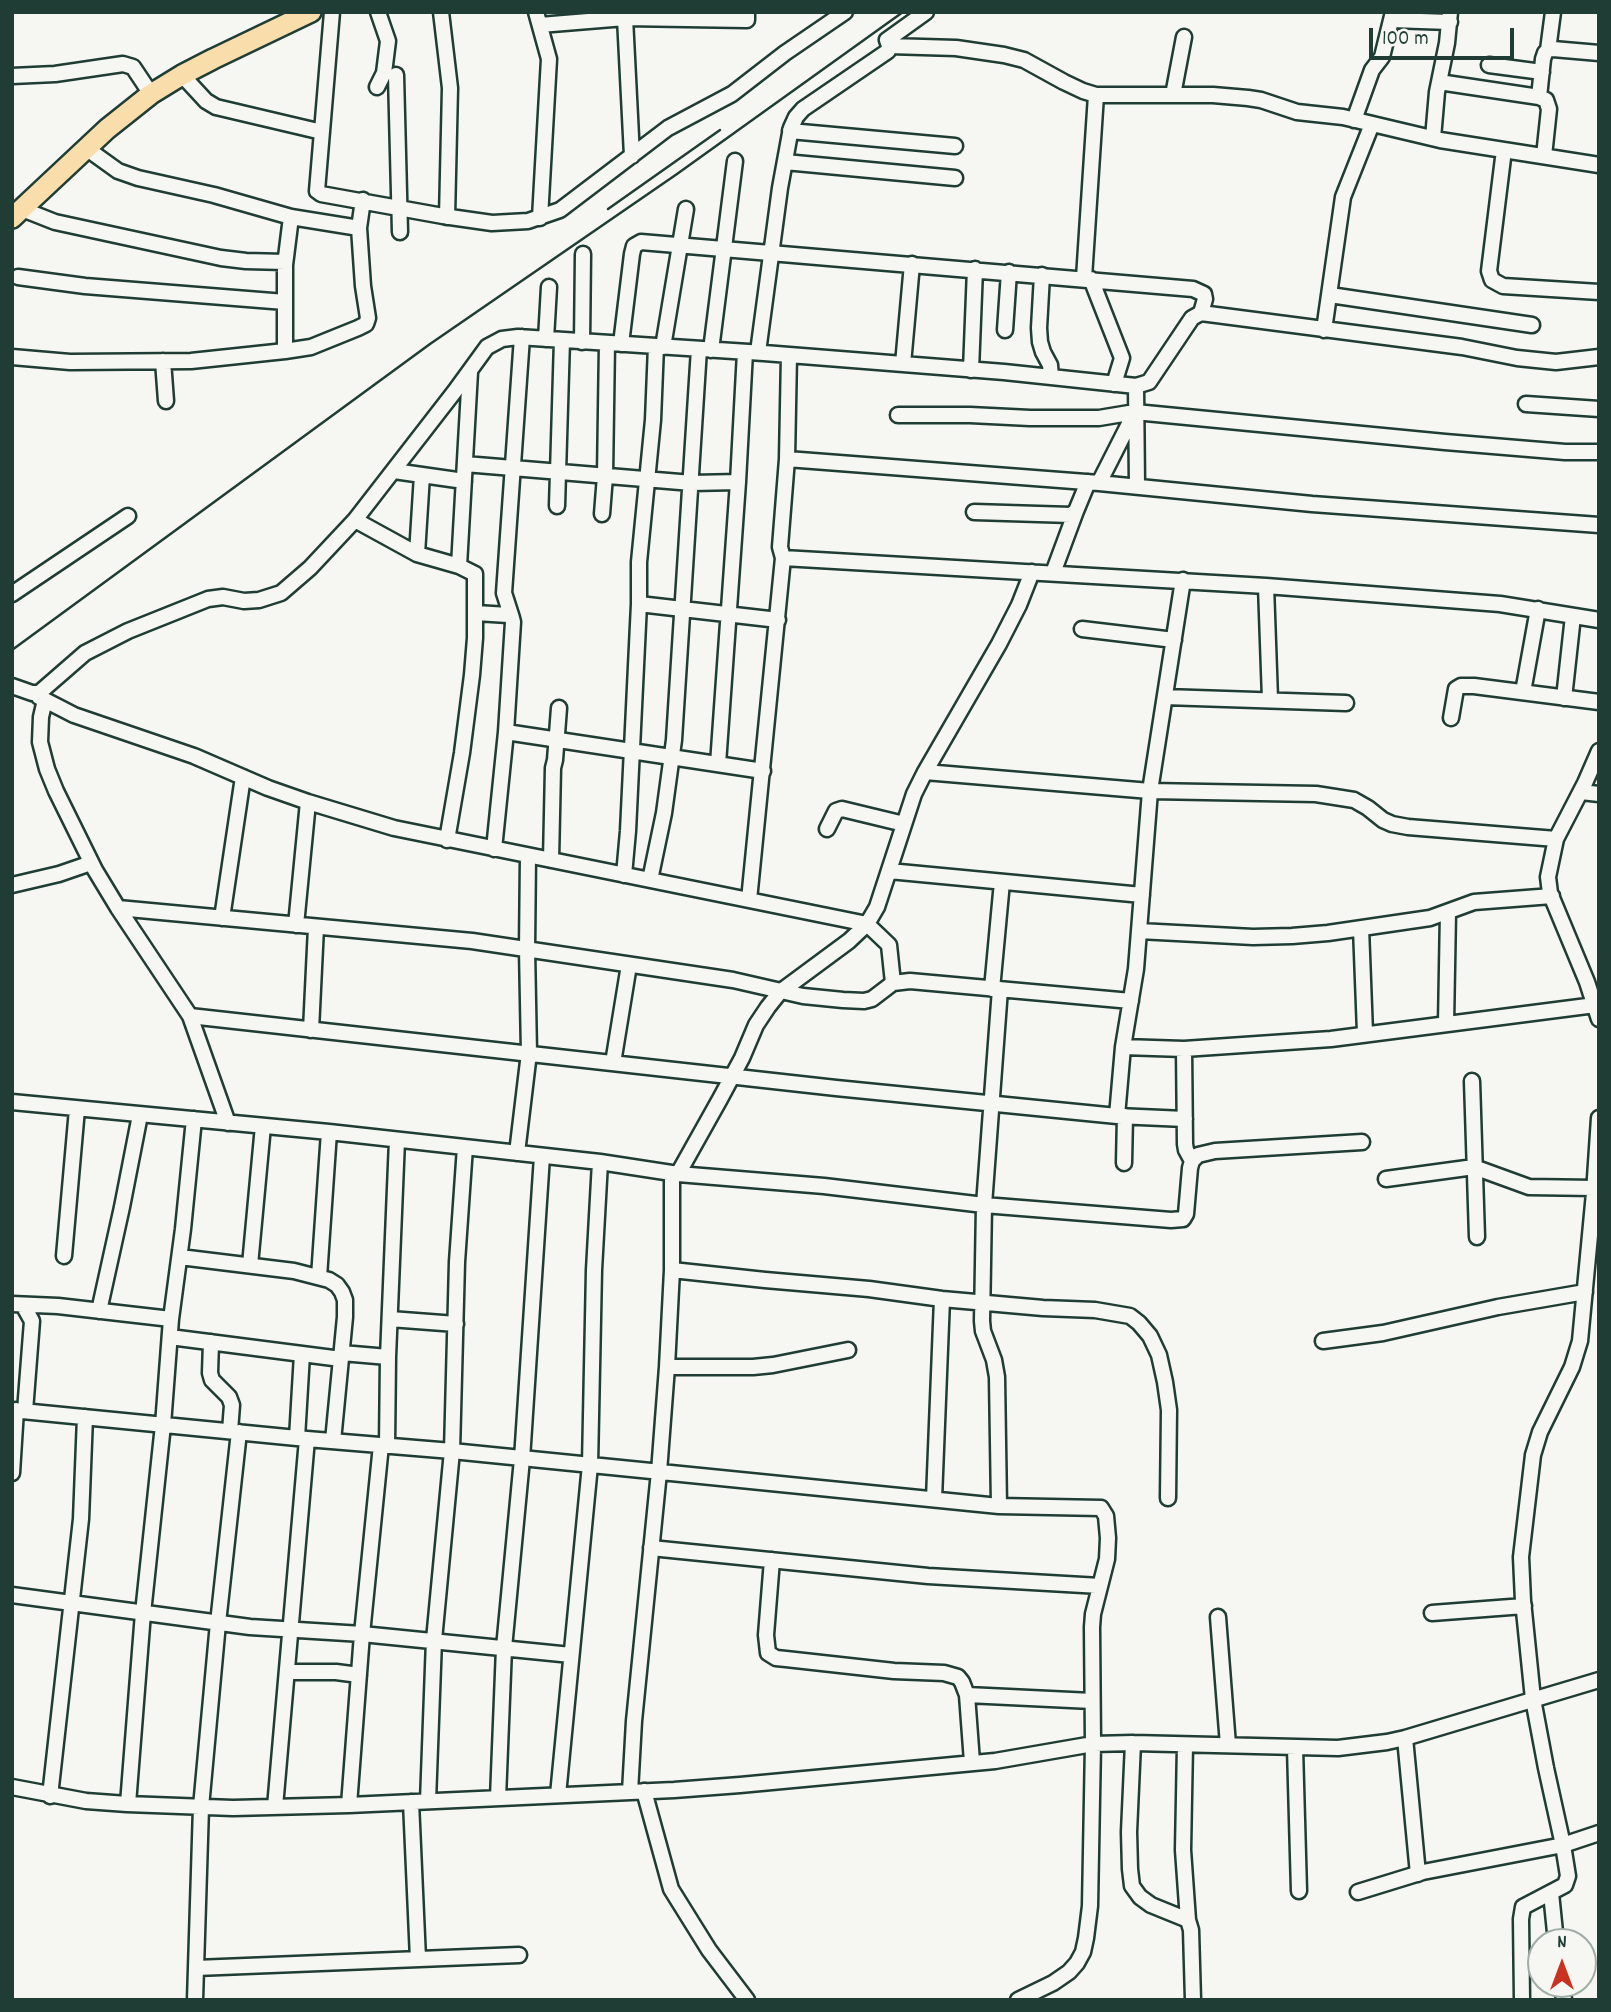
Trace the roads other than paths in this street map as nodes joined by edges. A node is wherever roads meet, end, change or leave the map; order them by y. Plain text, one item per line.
1 (332, 12) edge
2 (378, 12) edge
3 (441, 12) edge
4 (747, 12) edge
5 (845, 12) edge
6 (926, 12) edge
7 (1553, 12) edge
8 (301, 14) edge
9 (1392, 16) edge
10 (1450, 17) edge
11 (538, 18) edge
12 (625, 18) junction
13 (1184, 37) dead end
14 (889, 46) junction
15 (1548, 50) junction
16 (1599, 53) edge
17 (1489, 65) dead end
18 (1542, 72) junction
19 (182, 75) junction
20 (396, 75) dead end
21 (12, 76) edge
22 (1439, 82) junction
23 (377, 87) dead end
24 (151, 94) junction
25 (1096, 94) junction
26 (1172, 94) junction
27 (1539, 97) junction
28 (1354, 120) junction
29 (1372, 124) junction
30 (790, 131) junction
31 (322, 132) junction
32 (1433, 138) junction
33 (955, 146) dead end
34 (86, 148) junction
35 (1504, 150) junction
36 (632, 156) junction
37 (1544, 156) junction
38 (735, 161) dead end
39 (785, 162) junction
40 (1599, 164) edge
41 (955, 178) dead end
42 (363, 200) junction
43 (400, 208) junction
44 (686, 209) dead end
45 (17, 213) edge
46 (292, 217) junction
47 (447, 217) junction
48 (540, 218) junction
49 (359, 228) junction
50 (400, 232) dead end
51 (681, 245) junction
52 (725, 248) junction
53 (771, 251) junction
54 (583, 254) dead end
55 (285, 261) junction
56 (912, 264) junction
57 (975, 269) junction
58 (1009, 272) junction
59 (1042, 275) junction
60 (18, 277) dead end
61 (1087, 279) junction
62 (549, 287) dead end
63 (1599, 292) edge
64 (1330, 295) junction
65 (285, 302) junction
66 (1201, 313) junction
67 (1532, 325) dead end
68 (1005, 330) dead end
69 (1324, 330) junction
70 (522, 337) junction
71 (546, 339) junction
72 (562, 340) junction
73 (582, 342) junction
74 (614, 344) junction
75 (659, 347) junction
76 (705, 349) junction
77 (285, 351) junction
78 (752, 352) junction
79 (789, 355) junction
80 (12, 357) edge
81 (1599, 357) edge
82 (163, 361) junction
83 (903, 364) junction
84 (971, 370) junction
85 (470, 371) junction
86 (1051, 377) junction
87 (1114, 384) junction
88 (1136, 386) junction
89 (166, 401) dead end
90 (1526, 404) dead end
91 (1599, 409) edge
92 (1135, 412) junction
93 (898, 415) dead end
94 (1599, 452) edge
95 (787, 459) junction
96 (465, 464) junction
97 (514, 468) junction
98 (394, 471) junction
99 (558, 472) junction
100 (422, 475) junction
101 (605, 476) junction
102 (647, 480) junction
103 (464, 481) junction
104 (738, 482) junction
105 (1093, 482) junction
106 (692, 483) junction
107 (1137, 486) junction
108 (557, 506) dead end
109 (1076, 511) junction
110 (974, 512) dead end
111 (602, 514) dead end
112 (128, 516) dead end
113 (355, 520) junction
114 (1599, 526) edge
115 (417, 554) junction
116 (783, 558) junction
117 (459, 566) junction
118 (1032, 572) junction
119 (1054, 573) junction
120 (1183, 580) junction
121 (1266, 586) junction
122 (12, 594) edge
123 (639, 604) junction
124 (1538, 609) junction
125 (683, 610) junction
126 (476, 613) junction
127 (728, 614) junction
128 (1573, 616) junction
129 (512, 618) junction
130 (778, 620) junction
131 (1599, 620) edge
132 (1082, 629) dead end
133 (1174, 640) junction
134 (12, 686) edge
135 (1523, 692) junction
136 (38, 696) junction
137 (1165, 697) junction
138 (1564, 698) junction
139 (1270, 699) junction
140 (1599, 702) edge
141 (1346, 703) dead end
142 (559, 708) dead end
143 (1451, 718) dead end
144 (506, 732) junction
145 (556, 740) junction
146 (1599, 751) edge
147 (631, 752) junction
148 (672, 757) junction
149 (718, 764) junction
150 (763, 771) junction
151 (925, 772) junction
152 (243, 777) junction
153 (1150, 791) junction
154 (1581, 792) junction
155 (1599, 794) edge
156 (307, 802) junction
157 (904, 824) junction
158 (827, 829) dead end
159 (1556, 839) junction
160 (447, 840) junction
161 (494, 849) junction
162 (528, 856) junction
163 (551, 860) junction
164 (91, 863) junction
165 (889, 872) junction
166 (624, 874) junction
167 (650, 880) junction
168 (1002, 882) junction
169 (12, 885) edge
170 (1142, 895) junction
171 (1552, 897) junction
172 (749, 900) junction
173 (118, 908) junction
174 (1448, 912) junction
175 (222, 918) junction
176 (867, 924) junction
177 (296, 925) junction
178 (316, 927) junction
179 (1361, 928) junction
180 (1139, 930) junction
181 (527, 949) junction
182 (629, 965) junction
183 (893, 984) junction
184 (996, 989) junction
185 (780, 992) junction
186 (1131, 1001) junction
187 (1597, 1012) edge
188 (190, 1016) junction
189 (1446, 1024) junction
190 (311, 1030) junction
191 (1365, 1033) junction
192 (1123, 1047) junction
193 (1184, 1049) junction
194 (529, 1054) junction
195 (614, 1063) junction
196 (732, 1076) junction
197 (1472, 1080) dead end
198 (12, 1102) edge
199 (992, 1103) junction
200 (76, 1109) junction
201 (140, 1115) junction
202 (1121, 1116) junction
203 (1599, 1118) edge
204 (194, 1119) junction
205 (1185, 1119) junction
206 (229, 1123) junction
207 (263, 1126) junction
208 (329, 1132) junction
209 (397, 1140) junction
210 (1362, 1142) dead end
211 (465, 1147) junction
212 (517, 1153) junction
213 (542, 1156) junction
214 (1192, 1161) junction
215 (600, 1162) junction
216 (1125, 1163) dead end
217 (1474, 1167) junction
218 (675, 1173) junction
219 (1386, 1179) dead end
220 (1594, 1188) junction
221 (984, 1205) junction
222 (1477, 1237) dead end
223 (64, 1256) dead end
224 (180, 1257) junction
225 (250, 1265) junction
226 (672, 1270) junction
227 (319, 1277) junction
228 (1585, 1292) junction
229 (942, 1299) junction
230 (982, 1303) junction
231 (18, 1304) edge
232 (99, 1311) junction
233 (171, 1319) junction
234 (390, 1319) junction
235 (457, 1324) junction
236 (170, 1337) junction
237 (1323, 1341) dead end
238 (211, 1342) junction
239 (848, 1350) dead end
240 (302, 1354) junction
241 (341, 1356) junction
242 (388, 1357) junction
243 (667, 1367) junction
244 (18, 1410) edge
245 (85, 1417) junction
246 (163, 1424) junction
247 (235, 1432) junction
248 (302, 1438) junction
249 (333, 1441) junction
250 (384, 1446) junction
251 (452, 1451) junction
252 (523, 1459) junction
253 (590, 1465) junction
254 (659, 1472) junction
255 (12, 1473) edge
256 (1168, 1498) dead end
257 (934, 1499) junction
258 (999, 1506) junction
259 (652, 1548) junction
260 (772, 1560) junction
261 (1100, 1586) junction
262 (12, 1595) edge
263 (72, 1603) junction
264 (1524, 1606) junction
265 (143, 1613) junction
266 (1432, 1613) dead end
267 (1218, 1617) dead end
268 (218, 1622) junction
269 (291, 1630) junction
270 (362, 1634) junction
271 (434, 1640) junction
272 (504, 1648) junction
273 (571, 1655) junction
274 (287, 1672) junction
275 (359, 1675) junction
276 (1599, 1679) edge
277 (967, 1695) junction
278 (1534, 1699) junction
279 (1092, 1701) junction
280 (1405, 1738) junction
281 (1133, 1743) junction
282 (1093, 1744) junction
283 (1185, 1745) junction
284 (1228, 1745) junction
285 (1295, 1748) junction
286 (972, 1762) junction
287 (12, 1787) edge
288 (637, 1792) junction
289 (558, 1795) junction
290 (50, 1796) junction
291 (498, 1798) junction
292 (428, 1801) junction
293 (411, 1802) junction
294 (128, 1804) junction
295 (349, 1805) junction
296 (201, 1807) junction
297 (275, 1807) junction
298 (1599, 1833) edge
299 (1563, 1845) junction
300 (1418, 1874) junction
301 (1299, 1891) dead end
302 (1358, 1892) dead end
303 (1550, 1893) junction
304 (1188, 1920) junction
305 (1554, 1928) edge
306 (520, 1955) dead end
307 (418, 1959) junction
308 (197, 1968) junction
309 (195, 2000) edge
310 (747, 2000) edge
311 (1018, 2000) edge
312 (1193, 2000) edge
313 (1522, 2000) edge

1 - 31 street
2 - 23 street
3 - 47 street
4 - 12 street
5 - 36 street
6 - 14 street
7 - 15 street
8 - 19 highway
9 - 10 street
9 - 28 street
10 - 22 street
11 - 12 street
11 - 48 street
12 - 36 street
13 - 26 street
14 - 25 street
14 - 30 street
15 - 16 street
15 - 18 street
17 - 18 street
18 - 27 street
19 - 24 highway
19 - 31 street
20 - 43 street
21 - 24 street
22 - 27 street
22 - 32 street
24 - 34 highway
25 - 26 street
25 - 61 street
26 - 28 street
27 - 37 street
28 - 29 street
29 - 32 street
29 - 64 street
30 - 33 street
30 - 39 street
31 - 42 street
32 - 35 street
34 - 45 highway
34 - 46 street
35 - 37 street
35 - 63 street
36 - 48 street
37 - 40 street
38 - 52 street
39 - 41 street
39 - 53 street
42 - 43 street
42 - 49 street
43 - 47 street
43 - 50 street
44 - 51 street
45 - 55 street
46 - 49 street
46 - 55 street
47 - 48 street
49 - 77 street
51 - 52 street
51 - 74 street
51 - 75 street
52 - 53 street
52 - 76 street
53 - 56 street
53 - 78 street
54 - 73 street
55 - 65 street
56 - 57 street
56 - 83 street
57 - 58 street
57 - 84 street
58 - 59 street
58 - 68 street
59 - 61 street
59 - 86 street
60 - 65 street
61 - 66 street
61 - 87 street
62 - 71 street
64 - 67 street
64 - 69 street
65 - 77 street
66 - 69 street
66 - 88 street
69 - 81 street
70 - 71 street
70 - 85 street
70 - 97 street
71 - 72 street
72 - 73 street
72 - 99 street
73 - 74 street
74 - 75 street
74 - 101 street
75 - 76 street
75 - 102 street
76 - 78 street
76 - 106 street
77 - 82 street
78 - 79 street
78 - 104 street
79 - 83 street
79 - 95 street
80 - 82 street
82 - 89 street
83 - 84 street
84 - 86 street
85 - 96 street
85 - 98 street
86 - 87 street
87 - 88 street
88 - 92 street
90 - 91 street
92 - 93 street
92 - 94 street
92 - 105 street
92 - 107 street
95 - 105 street
95 - 116 street
96 - 97 street
96 - 103 street
97 - 99 street
97 - 129 street
98 - 100 street
98 - 113 street
99 - 101 street
99 - 108 street
100 - 103 street
100 - 115 street
101 - 102 street
101 - 111 street
102 - 106 street
102 - 123 street
103 - 117 street
104 - 106 street
104 - 127 street
105 - 107 street
105 - 109 street
106 - 125 street
107 - 114 street
109 - 110 street
109 - 119 street
112 - 122 street
113 - 115 street
113 - 136 street
115 - 117 street
116 - 118 street
116 - 130 street
117 - 126 street
118 - 119 street
118 - 151 street
119 - 120 street
120 - 121 street
120 - 133 street
121 - 124 street
121 - 139 street
123 - 125 street
123 - 147 street
124 - 128 street
124 - 135 street
125 - 127 street
125 - 148 street
126 - 129 street
126 - 160 street
127 - 130 street
127 - 149 street
128 - 131 street
128 - 138 street
129 - 144 street
130 - 150 street
132 - 133 street
133 - 137 street
134 - 136 street
135 - 138 street
135 - 143 street
136 - 152 street
136 - 164 street
137 - 139 street
137 - 153 street
138 - 140 street
139 - 141 street
142 - 145 street
144 - 145 street
144 - 161 street
145 - 147 street
145 - 163 street
146 - 154 street
147 - 148 street
147 - 166 street
148 - 149 street
148 - 167 street
149 - 150 street
150 - 172 street
151 - 153 street
151 - 157 street
152 - 156 street
152 - 175 street
153 - 159 street
153 - 170 street
154 - 155 street
154 - 159 street
156 - 160 street
156 - 177 street
157 - 158 street
157 - 165 street
159 - 171 street
160 - 161 street
161 - 162 street
162 - 163 street
162 - 181 street
163 - 166 street
164 - 169 street
164 - 173 street
165 - 168 street
165 - 176 street
166 - 167 street
167 - 172 street
168 - 170 street
168 - 184 street
170 - 180 street
171 - 174 street
171 - 187 street
172 - 176 street
173 - 175 street
173 - 188 street
174 - 179 street
174 - 189 street
175 - 177 street
176 - 183 street
176 - 185 street
177 - 178 street
178 - 181 street
178 - 190 street
179 - 180 street
179 - 191 street
180 - 186 street
181 - 182 street
181 - 194 street
182 - 185 street
182 - 195 street
183 - 184 street
183 - 185 street
184 - 186 street
184 - 199 street
185 - 196 street
186 - 192 street
187 - 189 street
188 - 190 street
188 - 206 street
189 - 191 street
190 - 194 street
191 - 193 street
192 - 193 street
192 - 202 street
193 - 205 street
194 - 195 street
194 - 212 street
195 - 196 street
196 - 199 street
196 - 218 street
197 - 217 street
198 - 200 street
199 - 202 street
199 - 221 street
200 - 201 street
200 - 223 street
201 - 204 street
201 - 232 street
202 - 205 street
202 - 216 street
203 - 220 street
204 - 206 street
204 - 224 street
205 - 214 street
206 - 207 street
207 - 208 street
207 - 225 street
208 - 209 street
208 - 227 street
209 - 211 street
209 - 234 street
210 - 214 street
211 - 212 street
211 - 235 street
212 - 213 street
213 - 215 street
213 - 252 street
214 - 221 street
215 - 218 street
215 - 253 street
217 - 219 street
217 - 220 street
217 - 222 street
218 - 221 street
218 - 226 street
220 - 228 street
221 - 230 street
224 - 225 street
224 - 233 street
225 - 227 street
226 - 229 street
226 - 243 street
227 - 241 street
228 - 237 street
228 - 264 street
229 - 230 street
229 - 257 street
230 - 256 street
230 - 258 street
231 - 232 street
231 - 244 street
232 - 233 street
233 - 236 street
234 - 235 street
234 - 242 street
235 - 251 street
236 - 238 street
236 - 246 street
238 - 240 street
238 - 247 street
239 - 243 street
240 - 241 street
240 - 248 street
241 - 242 street
241 - 249 street
242 - 250 street
243 - 254 street
244 - 245 street
244 - 255 street
245 - 246 street
245 - 263 street
246 - 247 street
246 - 265 street
247 - 248 street
247 - 268 street
248 - 249 street
248 - 269 street
249 - 250 street
250 - 251 street
250 - 270 street
251 - 252 street
251 - 271 street
252 - 253 street
252 - 272 street
253 - 254 street
253 - 273 street
254 - 257 street
254 - 259 street
257 - 258 street
258 - 261 street
259 - 260 street
259 - 288 street
260 - 261 street
260 - 277 street
261 - 279 street
262 - 263 street
263 - 265 street
263 - 290 street
264 - 266 street
264 - 278 street
265 - 268 street
265 - 294 street
267 - 284 street
268 - 269 street
268 - 296 street
269 - 270 street
269 - 274 street
270 - 271 street
270 - 275 street
271 - 272 street
271 - 292 street
272 - 273 street
272 - 291 street
273 - 289 street
274 - 275 street
274 - 297 street
275 - 295 street
276 - 278 street
277 - 279 street
277 - 286 street
278 - 280 street
278 - 299 street
279 - 282 street
280 - 285 street
280 - 300 street
281 - 282 street
281 - 283 street
281 - 304 street
282 - 286 street
282 - 311 street
283 - 284 street
283 - 304 street
284 - 285 street
285 - 301 street
286 - 288 street
287 - 290 street
288 - 289 street
288 - 310 street
289 - 291 street
290 - 294 street
291 - 292 street
292 - 293 street
293 - 295 street
293 - 307 street
294 - 296 street
295 - 297 street
296 - 297 street
296 - 308 street
298 - 299 street
299 - 300 street
299 - 303 street
300 - 302 street
303 - 305 street
303 - 313 street
304 - 312 street
306 - 307 street
307 - 308 street
308 - 309 street

